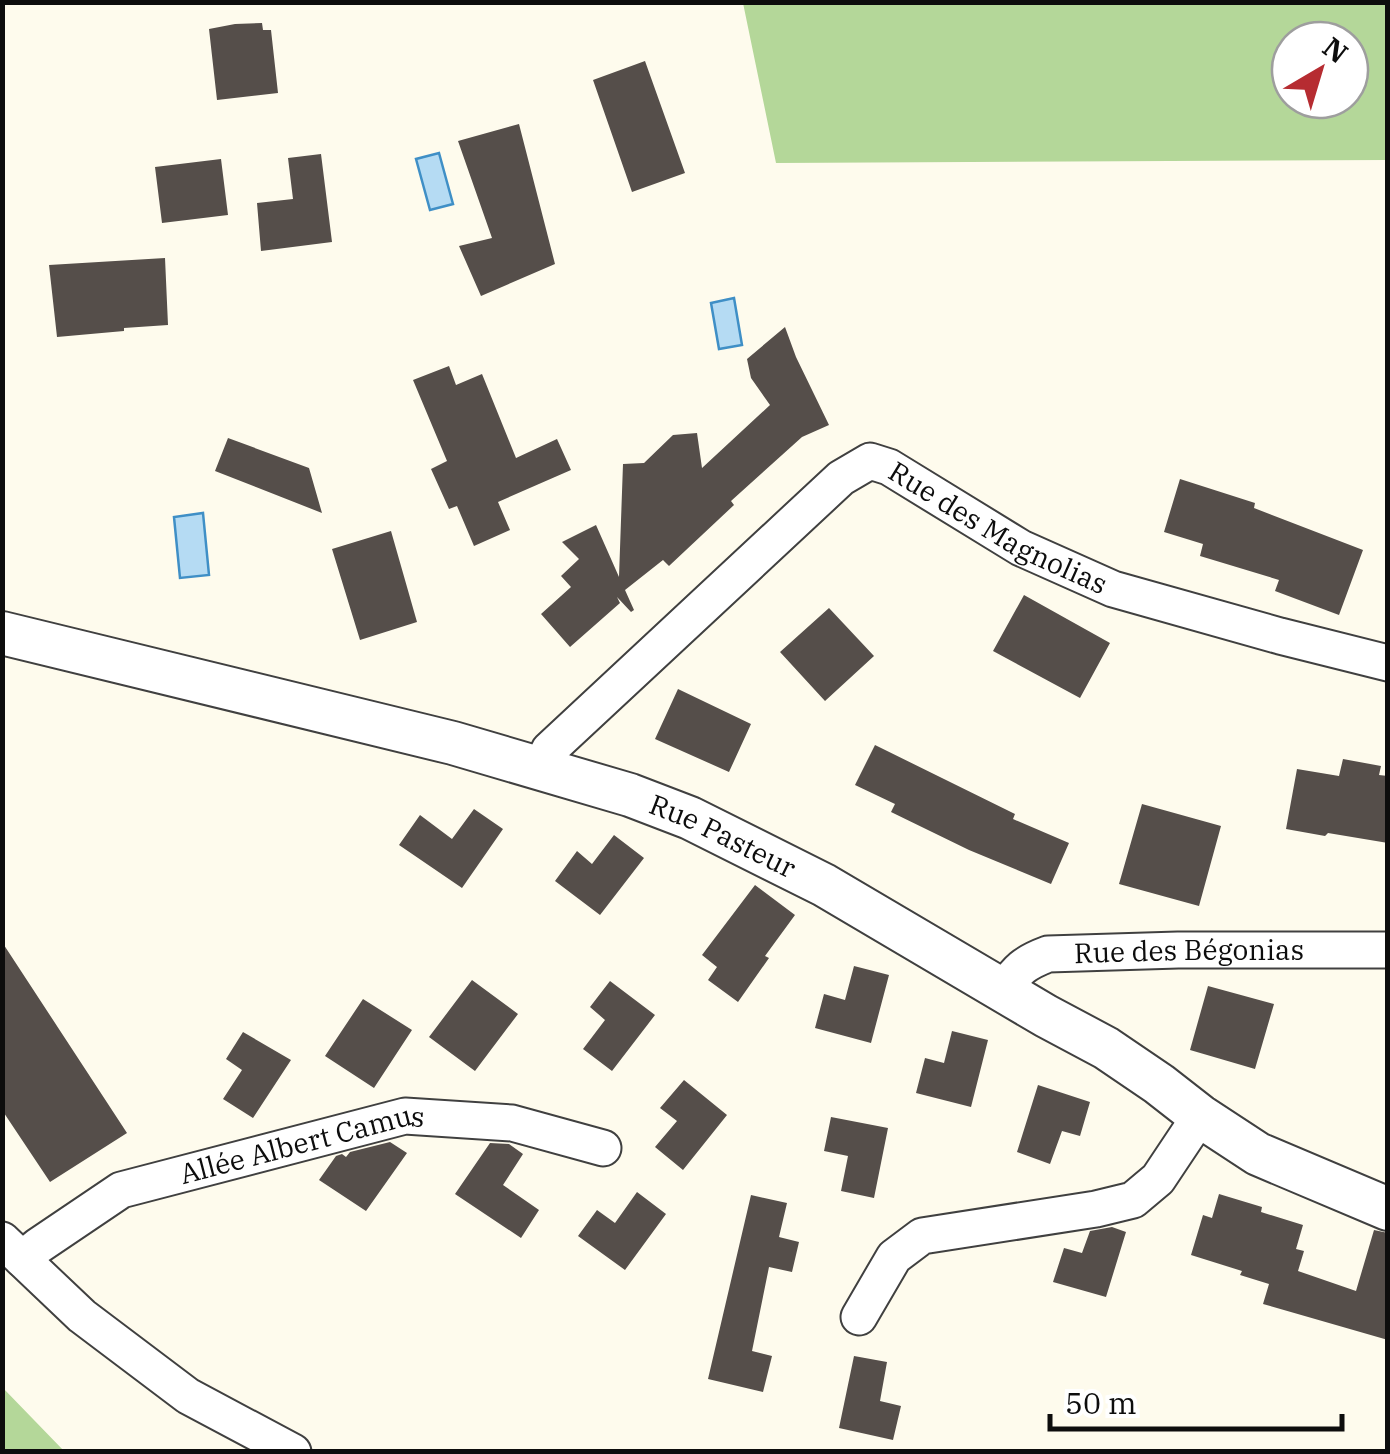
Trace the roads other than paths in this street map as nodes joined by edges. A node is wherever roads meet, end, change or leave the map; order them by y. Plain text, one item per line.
1 (2, 633) edge
2 (1388, 662) edge
3 (542, 768) junction
4 (1388, 950) edge
5 (1003, 990) junction
6 (1200, 1116) junction
7 (603, 1148) dead end
8 (1380, 1205) edge
9 (12, 1250) edge
10 (859, 1317) dead end
11 (293, 1452) edge

1 - 3 street, Rue Pasteur
2 - 3 street, Rue des Magnolias
3 - 5 street, Rue Pasteur
4 - 5 street, Rue des Bégonias
5 - 6 street, Rue Pasteur
6 - 8 street, Rue Pasteur
6 - 10 street
7 - 9 street, Allée Albert Camus
9 - 11 street

